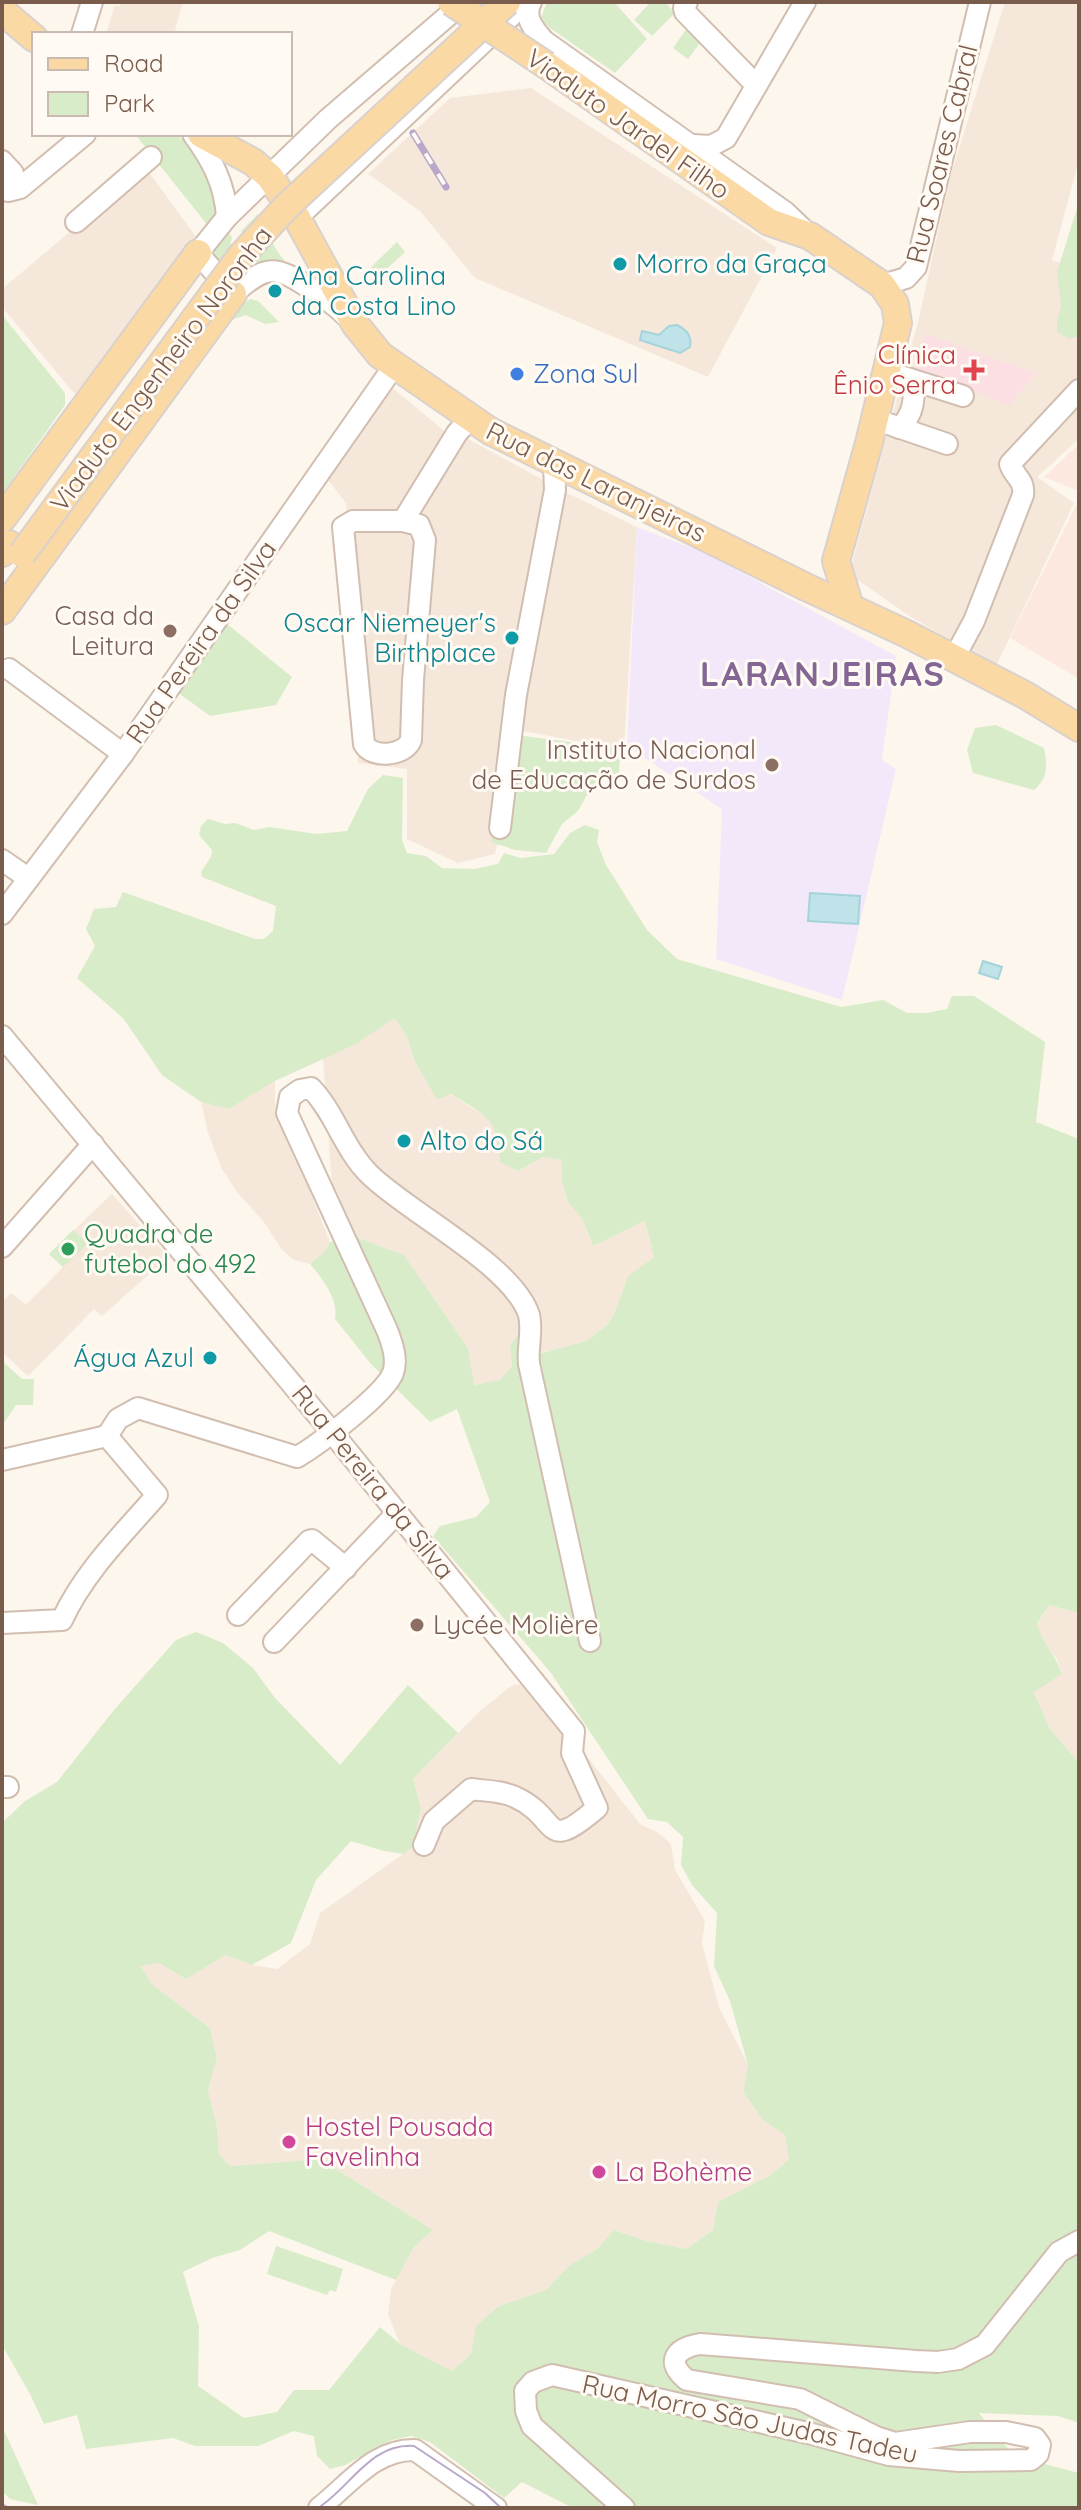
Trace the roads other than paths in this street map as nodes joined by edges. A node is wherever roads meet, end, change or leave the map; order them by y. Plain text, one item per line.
1 (92, 2) edge
2 (451, 2) edge
3 (464, 2) edge
4 (486, 2) edge
5 (507, 2) edge
6 (528, 2) edge
7 (687, 2) edge
8 (805, 2) edge
9 (980, 2) edge
10 (2, 11) edge
11 (83, 32) edge
12 (32, 36) edge
13 (756, 85) junction
14 (83, 136) edge
15 (194, 136) edge
16 (205, 136) edge
17 (302, 145) junction
18 (690, 154) junction
19 (151, 157) dead end
20 (6, 174) edge
21 (270, 177) junction
22 (334, 182) junction
23 (227, 217) junction
24 (297, 218) junction
25 (76, 222) dead end
26 (198, 253) junction
27 (882, 285) junction
28 (233, 294) junction
29 (355, 324) junction
30 (394, 366) junction
31 (897, 375) junction
32 (1079, 390) edge
33 (963, 396) dead end
34 (471, 418) junction
35 (886, 423) junction
36 (947, 444) dead end
37 (566, 469) junction
38 (403, 521) junction
39 (9, 543) edge
40 (836, 561) junction
41 (2, 582) edge
42 (806, 587) junction
43 (850, 607) junction
44 (2, 611) edge
45 (954, 658) junction
46 (9, 669) dead end
47 (1079, 728) edge
48 (123, 754) junction
49 (500, 828) dead end
50 (2, 860) edge
51 (28, 878) junction
52 (3, 910) edge
53 (2, 1036) edge
54 (93, 1144) junction
55 (2, 1247) edge
56 (331, 1431) junction
57 (107, 1436) junction
58 (2, 1460) edge
59 (397, 1513) junction
60 (346, 1568) junction
61 (238, 1615) dead end
62 (2, 1623) edge
63 (590, 1641) dead end
64 (274, 1642) dead end
65 (424, 1845) dead end
66 (1079, 2241) edge
67 (319, 2508) edge
68 (496, 2508) edge
69 (624, 2508) edge

1 - 11 street
2 - 18 main road, Viaduto Jardel Filho, bridge
3 - 17 street
4 - 39 main road, Viaduto Engenheiro Noronha
5 - 39 main road, Viaduto Engenheiro Noronha, bridge
6 - 18 street
6 - 22 street
7 - 13 street
8 - 13 street
9 - 27 street, Rua Soares Cabral
10 - 12 main road
13 - 18 street
14 - 20 street
15 - 23 street
16 - 21 main road, Rua das Laranjeiras
17 - 21 street
17 - 22 street
18 - 27 main road, Viaduto Jardel Filho
19 - 25 street
21 - 23 street
21 - 24 main road, Rua das Laranjeiras
22 - 24 street
23 - 26 street
24 - 29 main road, Rua das Laranjeiras
26 - 28 street
26 - 39 main road
27 - 31 main road
28 - 29 street
28 - 44 main road
29 - 30 main road, Rua das Laranjeiras
30 - 34 main road, Rua das Laranjeiras
30 - 48 street, Rua Pereira da Silva
31 - 33 street
31 - 35 main road
32 - 45 street
34 - 37 main road, Rua das Laranjeiras
34 - 38 street
35 - 36 street
35 - 40 main road
37 - 42 main road, Rua das Laranjeiras
37 - 49 street
38 - 38 street
39 - 41 main road, Viaduto Engenheiro Noronha
40 - 42 main road
40 - 43 main road
42 - 43 main road, Rua das Laranjeiras
43 - 45 main road, Rua das Laranjeiras
45 - 47 main road, Rua das Laranjeiras
46 - 48 street
48 - 51 street, Rua Pereira da Silva
50 - 51 street
51 - 52 street, Rua Pereira da Silva
53 - 54 street, Rua Pereira da Silva
54 - 55 street
54 - 56 street, Rua Pereira da Silva
56 - 57 street
56 - 59 street, Rua Pereira da Silva
56 - 63 street
57 - 58 street
57 - 62 street
59 - 60 street
59 - 65 street, Rua Pereira da Silva
60 - 61 street
60 - 64 street
66 - 69 street, Rua Morro São Judas Tadeu
67 - 68 street

